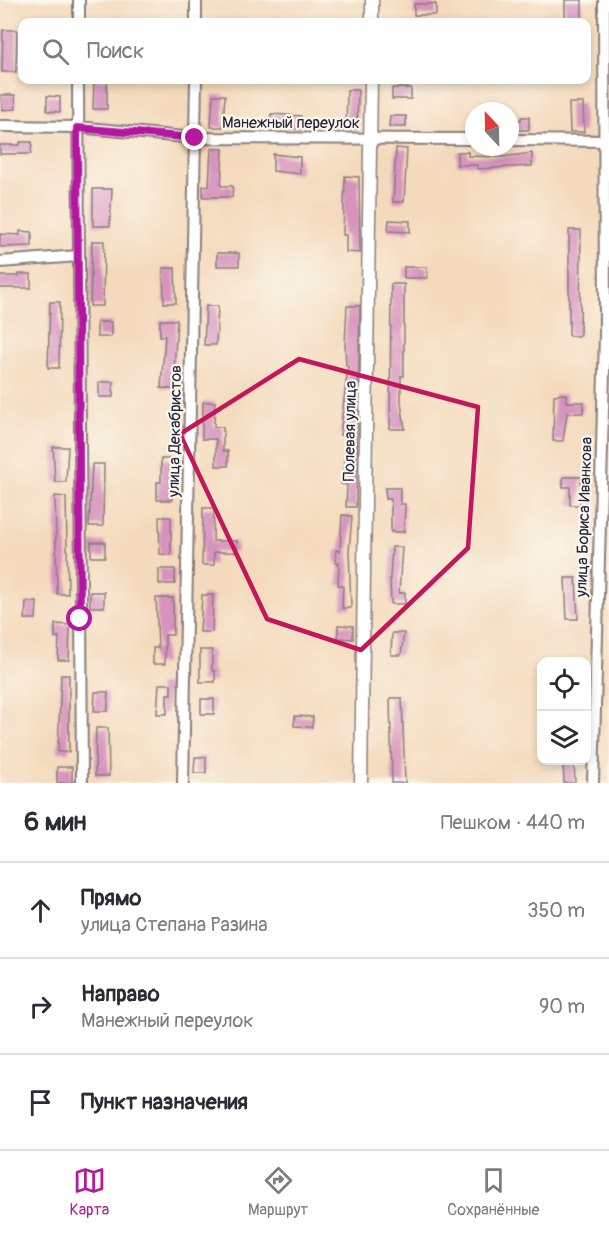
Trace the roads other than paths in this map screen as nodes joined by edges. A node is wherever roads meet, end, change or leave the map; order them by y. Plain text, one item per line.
1 (80, 0) edge
2 (196, 0) edge
3 (372, 0) edge
4 (604, 0) edge
5 (79, 18) edge
6 (196, 18) edge
7 (372, 18) edge
8 (78, 84) edge
9 (196, 84) edge
10 (371, 84) edge
11 (0, 126) edge
12 (77, 128) junction
13 (195, 138) junction
14 (370, 138) junction
15 (465, 139) edge
16 (519, 140) edge
17 (606, 141) edge
18 (78, 256) junction
19 (0, 262) edge
20 (82, 783) edge
21 (183, 783) edge
22 (361, 783) edge
23 (593, 783) edge

1 - 5 street
2 - 6 street
3 - 7 street
4 - 17 street, улица Бориса Иванкова
8 - 12 street
9 - 13 street, улица Декабристов
10 - 14 street, Полевая улица
11 - 12 street, Манежный переулок
12 - 13 street, Манежный переулок
12 - 18 street
13 - 14 street, Манежный переулок
13 - 21 street, улица Декабристов
14 - 15 street, Манежный переулок
14 - 22 street, Полевая улица
16 - 17 street
17 - 23 street, улица Бориса Иванкова
18 - 19 street
18 - 20 street

